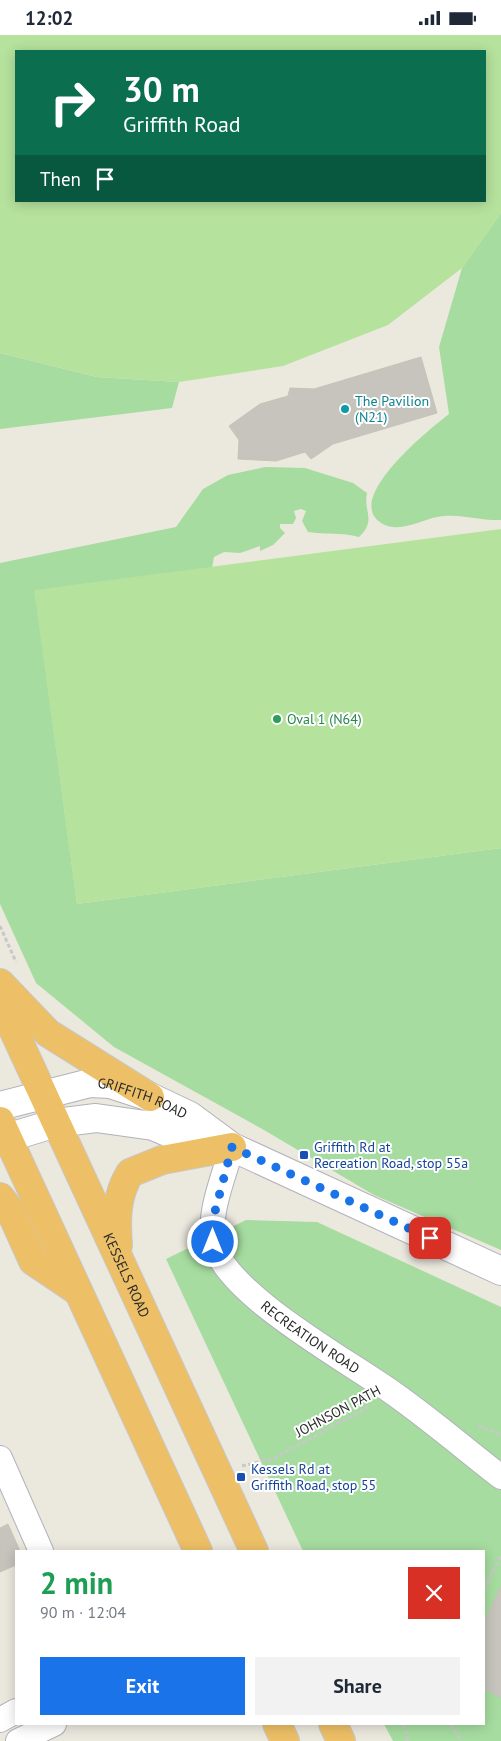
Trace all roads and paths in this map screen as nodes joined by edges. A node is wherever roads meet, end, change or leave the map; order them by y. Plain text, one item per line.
1 (0, 983) edge
2 (0, 1001) edge
3 (43, 1094) junction
4 (150, 1097) junction
5 (0, 1106) edge
6 (56, 1123) junction
7 (2, 1133) edge
8 (232, 1147) junction
9 (0, 1197) edge
10 (119, 1257) junction
11 (501, 1271) edge
12 (76, 1290) junction
13 (394, 1393) junction
14 (477, 1426) dead end
15 (501, 1435) edge
16 (0, 1458) edge
17 (241, 1467) dead end
18 (501, 1477) edge
19 (9, 1502) edge
20 (40, 1550) edge
21 (198, 1550) edge
22 (254, 1550) edge
23 (501, 1555) edge
24 (485, 1587) edge
25 (15, 1712) edge
26 (0, 1720) edge
27 (52, 1725) edge
28 (277, 1725) edge
29 (333, 1725) edge
30 (404, 1725) edge
31 (452, 1725) edge
32 (18, 1741) edge
33 (285, 1741) edge
34 (341, 1741) edge
35 (408, 1741) edge
36 (461, 1741) edge

1 - 4 highway
2 - 3 highway, KESSELS ROAD
3 - 4 street, GRIFFITH ROAD
3 - 5 street, GRIFFITH ROAD
3 - 6 highway, KESSELS ROAD
4 - 8 street, GRIFFITH ROAD
6 - 7 street, GRIFFITH ROAD
6 - 8 street, GRIFFITH ROAD
6 - 10 highway, KESSELS ROAD
7 - 12 highway
8 - 10 highway
8 - 11 street, GRIFFITH ROAD
8 - 13 street, RECREATION ROAD
9 - 12 highway
10 - 22 highway, KESSELS ROAD
12 - 21 highway
13 - 17 path, JOHNSON PATH
13 - 18 street, RECREATION ROAD
14 - 15 path
16 - 19 street
19 - 20 street
23 - 24 path
25 - 26 street
27 - 32 street
28 - 33 highway
29 - 34 highway
30 - 35 path
31 - 36 path

